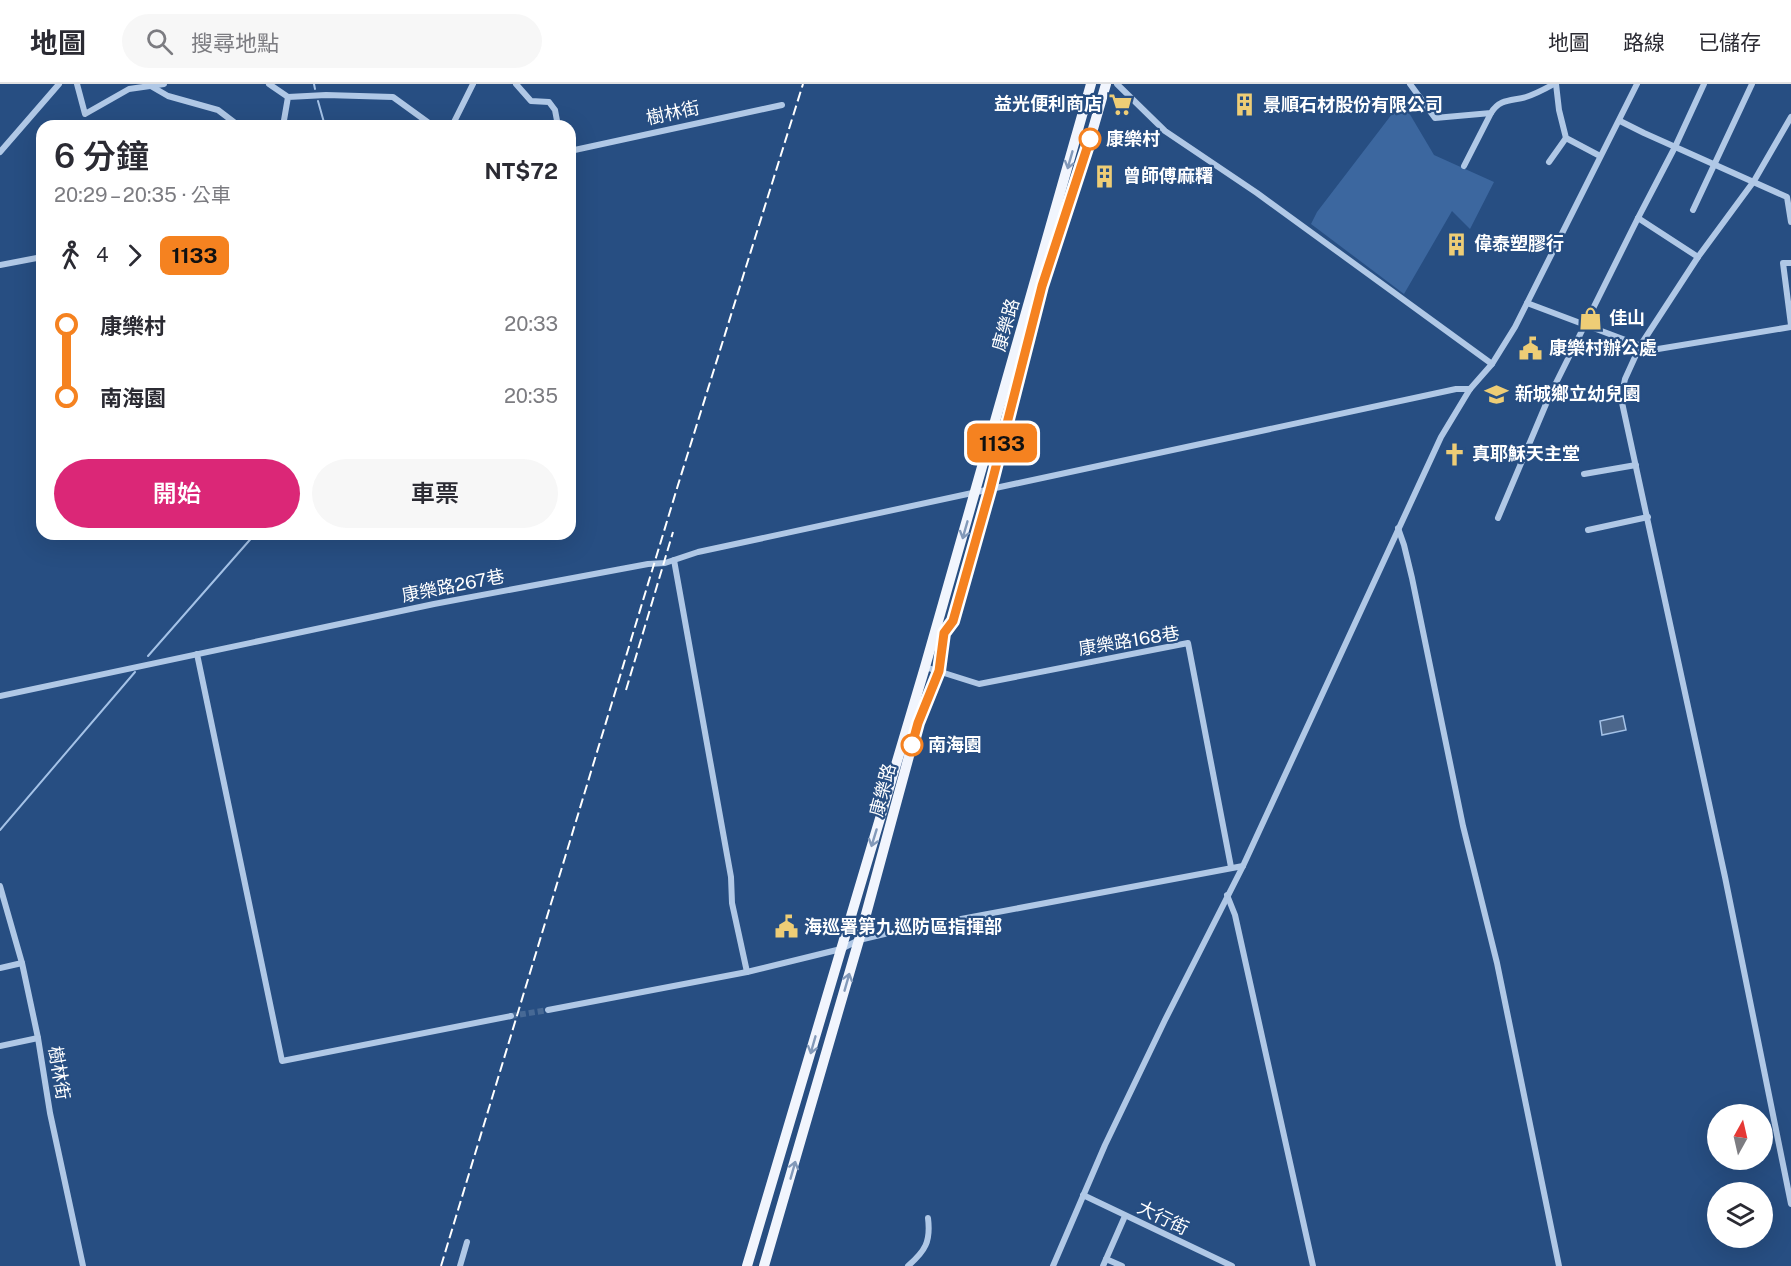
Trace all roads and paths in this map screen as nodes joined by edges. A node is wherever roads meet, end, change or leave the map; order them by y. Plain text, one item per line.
1 (59, 84) edge
2 (77, 84) edge
3 (164, 84) edge
4 (269, 84) edge
5 (473, 84) edge
6 (516, 84) edge
7 (1091, 84) edge
8 (1106, 84) edge
9 (1117, 84) edge
10 (1410, 84) edge
11 (1555, 84) edge
12 (1637, 84) edge
13 (1704, 84) edge
14 (1752, 84) edge
15 (149, 85) edge
16 (288, 97) junction
17 (782, 105) dead end
18 (1491, 113) junction
19 (1791, 117) edge
20 (231, 120) edge
21 (284, 120) edge
22 (425, 120) edge
23 (455, 120) edge
24 (557, 120) edge
25 (1620, 121) junction
26 (1566, 138) junction
27 (1676, 147) junction
28 (576, 150) edge
29 (0, 152) edge
30 (1600, 156) junction
31 (1549, 162) dead end
32 (1715, 164) junction
33 (1464, 166) dead end
34 (1754, 182) junction
35 (1693, 210) dead end
36 (1638, 218) junction
37 (1791, 222) edge
38 (1698, 257) junction
39 (36, 258) edge
40 (1791, 263) edge
41 (0, 265) edge
42 (1527, 303) junction
43 (1585, 325) junction
44 (1791, 326) edge
45 (1640, 346) junction
46 (1492, 364) junction
47 (1470, 389) junction
48 (1636, 465) junction
49 (1584, 474) dead end
50 (990, 490) junction
51 (976, 492) junction
52 (1648, 517) junction
53 (1498, 518) dead end
54 (1398, 528) junction
55 (1588, 530) dead end
56 (674, 560) junction
57 (197, 654) junction
58 (925, 667) junction
59 (939, 671) junction
60 (0, 696) edge
61 (1243, 866) junction
62 (1232, 867) junction
63 (0, 886) edge
64 (1227, 895) junction
65 (860, 940) junction
66 (841, 949) junction
67 (22, 963) junction
68 (0, 968) edge
69 (747, 972) junction
70 (548, 1010) tunnel mouth
71 (511, 1016) tunnel mouth
72 (38, 1038) junction
73 (0, 1046) edge
74 (1083, 1195) junction
75 (768, 1200) junction
76 (783, 1204) junction
77 (1791, 1204) edge
78 (1125, 1216) junction
79 (928, 1218) dead end
80 (467, 1242) dead end
81 (1106, 1259) junction
82 (83, 1266) edge
83 (460, 1266) edge
84 (747, 1266) edge
85 (764, 1266) edge
86 (908, 1266) edge
87 (1053, 1266) edge
88 (1103, 1266) edge
89 (1122, 1266) edge
90 (1232, 1266) edge
91 (1313, 1266) edge
92 (1559, 1266) edge

1 - 29 street
2 - 15 street
3 - 15 street
4 - 16 street
5 - 23 street
6 - 24 street
7 -> 51 main road, 康樂路
8 - 50 main road, 康樂路
9 - 46 street
10 - 18 street
11 - 18 street
11 - 26 street
12 - 25 street
13 - 27 street
14 - 32 street
15 - 20 street
16 - 21 street
16 - 22 street
17 - 28 street, 樹林街
18 - 33 street
19 - 34 street
25 - 27 street
25 - 30 street
26 - 30 street
26 - 31 street
27 - 32 street
27 - 36 street
30 - 42 street
32 - 34 street
32 - 35 street
34 - 37 street
34 - 38 street
36 - 38 street
36 - 43 street
38 - 45 street
39 - 41 street
40 - 44 street
42 - 43 street
42 - 46 street
43 - 45 street
43 - 53 street
44 - 45 street
45 - 48 street
46 - 47 street
47 - 50 street, 康樂路267巷
47 - 54 street
48 - 49 street
48 - 52 street
50 - 51 street, 康樂路267巷
50 - 59 main road, 康樂路
51 - 56 street, 康樂路267巷
51 -> 58 main road, 康樂路
52 - 55 street
52 - 77 street
54 - 61 street
54 - 92 street
56 - 57 street, 康樂路267巷
56 - 69 street
57 - 60 street, 康樂路267巷
57 - 71 street
58 - 59 street, 康樂路168巷
58 -> 66 main road, 康樂路
59 - 62 street, 康樂路168巷
59 - 65 main road, 康樂路
61 - 62 street
61 - 64 street
62 - 65 street
63 - 67 street, 樹林街
64 - 74 street
64 - 91 street
65 - 66 street
76 -> 65 main road, 康樂路
66 - 69 street
66 -> 75 main road, 康樂路
67 - 68 street
67 - 72 street, 樹林街
69 - 70 street
72 - 73 street
72 - 82 street, 樹林街
74 - 78 street, 大行街
74 - 87 street
75 - 76 main road
75 - 84 main road, 康樂路
76 - 85 main road, 康樂路
78 - 81 street
78 - 90 street, 大行街
79 - 86 street
80 - 83 street
81 - 88 street
81 - 89 street

